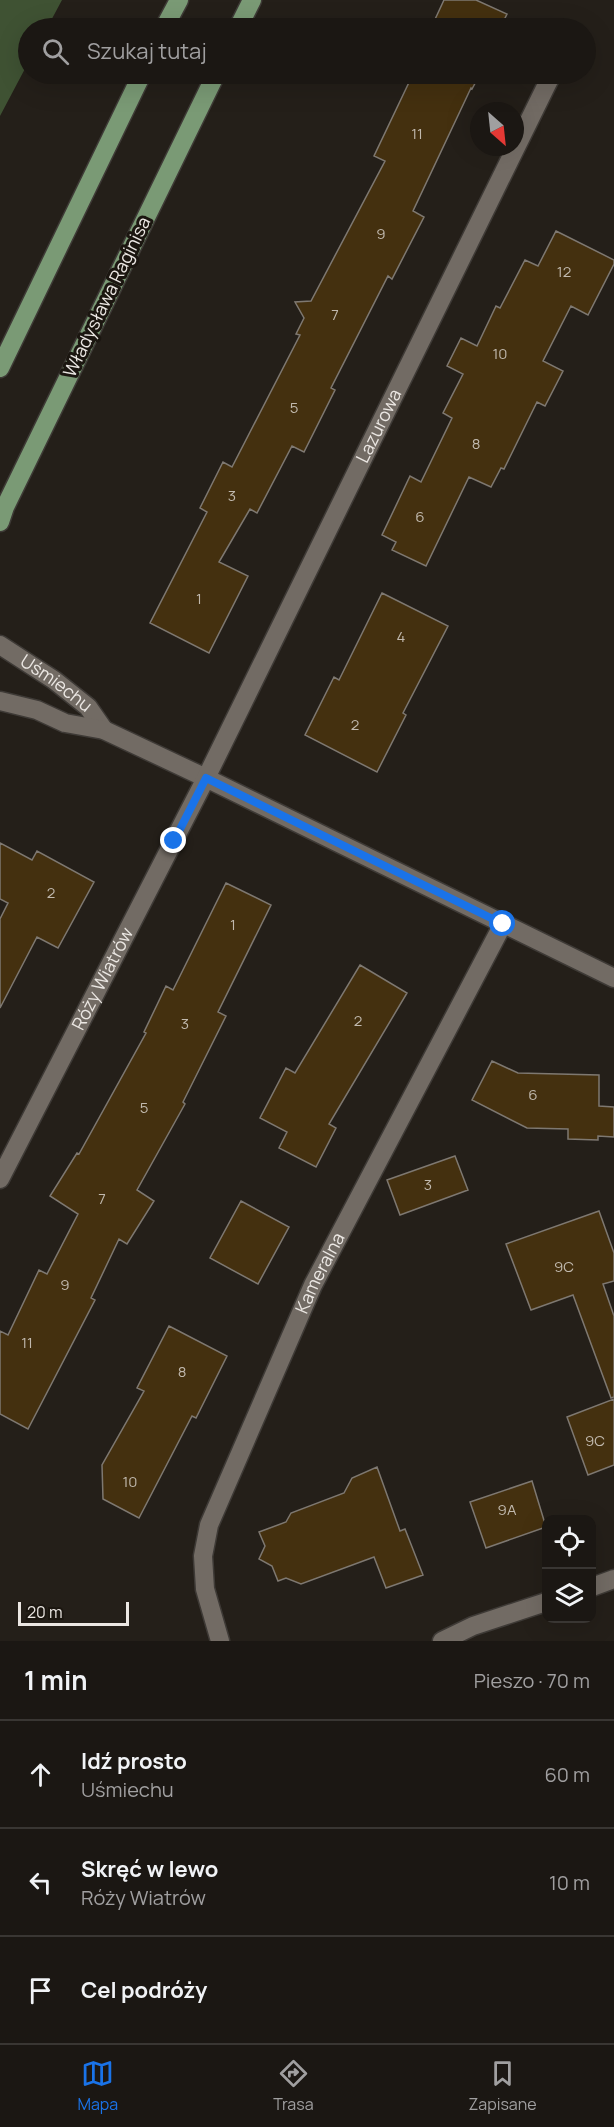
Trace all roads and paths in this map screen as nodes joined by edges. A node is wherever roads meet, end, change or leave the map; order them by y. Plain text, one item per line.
1 (179, 0) edge
2 (252, 0) edge
3 (169, 18) edge
4 (243, 18) edge
5 (137, 84) edge
6 (211, 84) edge
7 (547, 84) edge
8 (0, 368) edge
9 (0, 522) edge
10 (0, 645) edge
11 (0, 701) edge
12 (104, 730) junction
13 (206, 778) junction
14 (503, 924) junction
15 (614, 978) edge
16 (0, 1179) edge
17 (614, 1579) edge
18 (596, 1585) edge
19 (542, 1603) edge
20 (220, 1641) edge
21 (442, 1641) edge

1 - 3 main road
2 - 4 main road
5 - 8 main road
6 - 9 main road, Władysława Raginisa
7 - 13 street, Lazurowa
10 - 12 street, Uśmiechu
11 - 12 street, Uśmiechu
12 - 13 street, Uśmiechu
13 - 14 street, Uśmiechu
13 - 16 street, Róży Wiatrów
14 - 15 street, Uśmiechu
14 - 20 street, Kameralna
17 - 18 street
19 - 21 street

